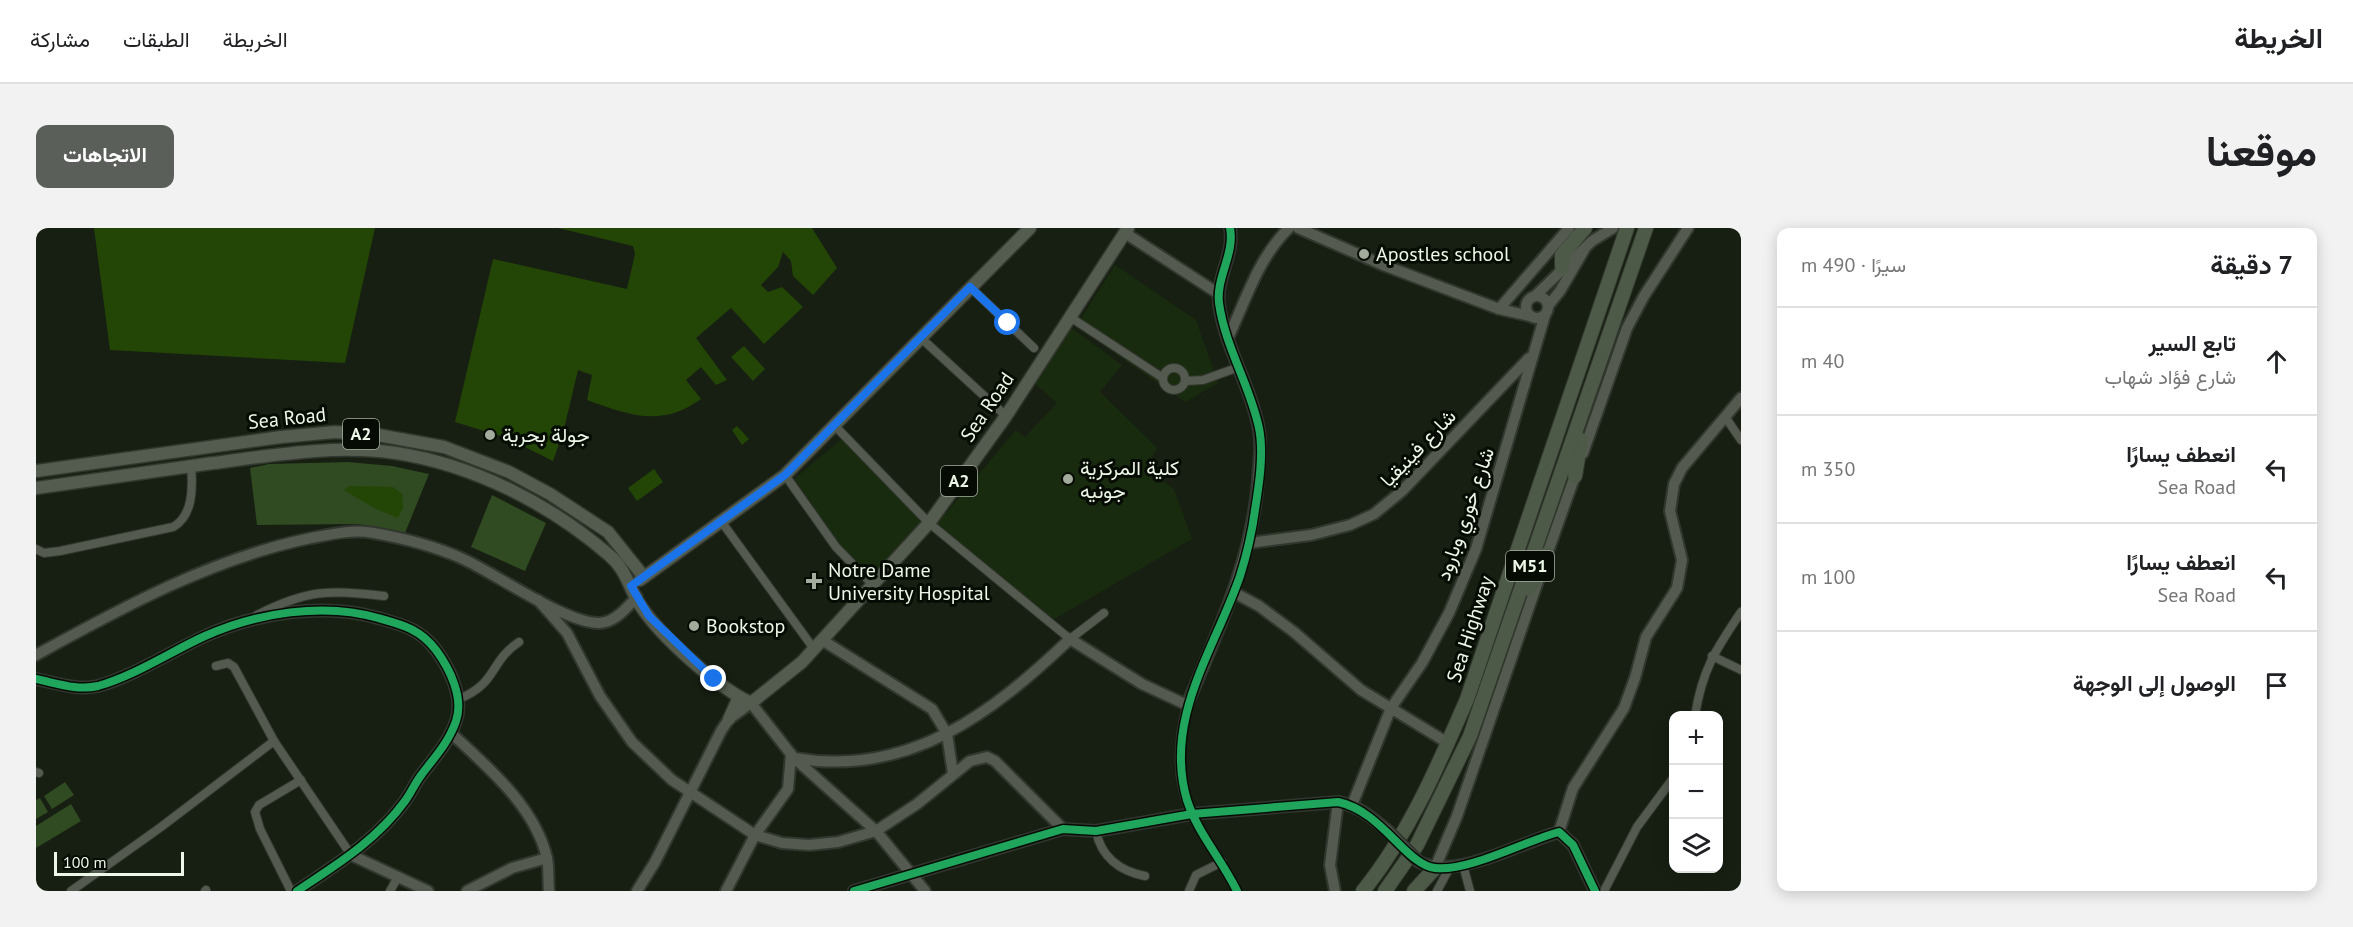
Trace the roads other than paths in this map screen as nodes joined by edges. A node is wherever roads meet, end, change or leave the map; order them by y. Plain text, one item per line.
1 (1030, 228) edge
2 (1230, 228) edge
3 (1289, 228) edge
4 (1298, 228) edge
5 (1569, 228) edge
6 (1585, 228) edge
7 (1613, 228) edge
8 (1627, 228) edge
9 (1646, 228) edge
10 (1688, 228) edge
11 (1127, 230) edge
12 (1585, 247) junction
13 (1563, 267) junction
14 (1521, 284) junction
15 (970, 287) junction
16 (1219, 294) junction
17 (1529, 300) junction
18 (1498, 305) junction
19 (1546, 310) junction
20 (1070, 317) junction
21 (1532, 317) junction
22 (1540, 334) junction
23 (921, 338) junction
24 (1228, 338) junction
25 (1034, 348) dead end
26 (1532, 356) junction
27 (1239, 368) junction
28 (1163, 378) junction
29 (1185, 381) junction
30 (1741, 398) edge
31 (1585, 406) junction
32 (1006, 416) junction
33 (1726, 418) junction
34 (835, 426) junction
35 (1741, 441) edge
36 (432, 444) junction
37 (119, 459) junction
38 (429, 460) junction
39 (83, 465) junction
40 (191, 466) junction
41 (36, 471) edge
42 (785, 475) junction
43 (121, 476) junction
44 (1575, 476) junction
45 (85, 481) junction
46 (36, 488) edge
47 (722, 521) junction
48 (928, 523) junction
49 (1249, 543) junction
50 (36, 549) edge
51 (1547, 554) junction
52 (644, 577) junction
53 (873, 585) junction
54 (1233, 592) junction
55 (384, 596) dead end
56 (636, 596) junction
57 (538, 600) junction
58 (1741, 612) edge
59 (1104, 613) dead end
60 (248, 620) junction
61 (1508, 628) junction
62 (1070, 639) junction
63 (519, 642) dead end
64 (818, 644) junction
65 (36, 655) edge
66 (1712, 656) junction
67 (216, 666) dead end
68 (1741, 670) edge
69 (36, 679) edge
70 (739, 697) junction
71 (459, 699) junction
72 (751, 703) junction
73 (1187, 705) junction
74 (1390, 708) junction
75 (1696, 711) edge
76 (729, 719) junction
77 (452, 734) junction
78 (946, 734) junction
79 (274, 741) junction
80 (1448, 743) junction
81 (793, 756) junction
82 (953, 774) junction
83 (302, 780) junction
84 (1669, 784) edge
85 (690, 791) junction
86 (1338, 802) junction
87 (1352, 805) junction
88 (1192, 814) junction
89 (1050, 817) junction
90 (1063, 830) junction
91 (876, 831) junction
92 (1096, 831) junction
93 (1559, 832) junction
94 (1048, 834) junction
95 (755, 835) junction
96 (351, 855) junction
97 (547, 858) junction
98 (1222, 862) junction
99 (1463, 865) junction
100 (1450, 867) junction
101 (1435, 868) junction
102 (912, 873) junction
103 (1145, 876) dead end
104 (398, 877) junction
105 (71, 891) edge
106 (291, 891) edge
107 (297, 891) edge
108 (390, 891) edge
109 (428, 891) edge
110 (467, 891) edge
111 (549, 891) edge
112 (636, 891) edge
113 (726, 891) edge
114 (854, 891) edge
115 (925, 891) edge
116 (1189, 891) edge
117 (1237, 891) edge
118 (1335, 891) edge
119 (1364, 891) edge
120 (1385, 891) edge
121 (1414, 891) edge
122 (1437, 891) edge
123 (1470, 891) edge
124 (1595, 891) edge
125 (1604, 891) edge

1 - 15 main road
2 - 16 street
3 - 24 street
4 - 18 street
5 - 14 street
6 - 13 highway
7 - 12 street
8 - 80 highway, Sea Highway / M51
9 - 31 highway, Sea Highway / M51
10 - 44 street
11 - 16 street
11 - 20 main road, Sea Road / A2
12 - 13 street
12 - 19 street, شارع خوري وبارود
13 - 17 street
14 - 17 street
14 - 18 street
15 - 23 main road
15 - 25 street
16 - 24 street
17 - 18 street
17 - 19 street
17 - 21 street
18 - 21 street
19 - 21 street
19 - 22 street, شارع خوري وبارود
20 - 28 street
20 - 32 main road, Sea Road / A2
21 - 22 street
22 - 26 street, شارع خوري وبارود
23 - 32 street
23 - 34 main road
24 - 27 street
26 - 49 street, شارع فينيقيا
26 - 74 street, شارع خوري وبارود
27 - 29 street
27 - 49 street
28 - 29 street
28 - 29 street
30 - 33 street
31 - 44 highway
31 - 61 highway, Sea Highway / M51
32 - 48 main road, Sea Road / A2
33 - 35 street
33 - 93 street
34 - 42 main road
34 - 48 street
36 - 37 main road, Sea Road / A2
36 - 38 main road
36 - 52 main road, Sea Road / A2
37 - 39 main road, Sea Road / A2
37 - 43 main road
38 - 40 main road, Sea Road / A2
38 - 56 main road, Sea Road / A2
39 - 41 main road, Sea Road / A2
39 - 45 main road
40 - 43 main road, Sea Road / A2
40 - 50 street
42 - 47 main road
42 - 53 street
43 - 45 main road, Sea Road / A2
44 - 51 street
45 - 46 main road, Sea Road / A2
47 - 52 main road
47 - 64 street
48 - 53 main road, Sea Road / A2
48 - 62 street
49 - 54 street
51 - 61 highway
51 - 101 street
52 - 56 main road
53 - 64 main road, Sea Road / A2
54 - 73 street
54 - 74 street
55 - 60 street
56 - 57 street
56 - 70 main road, Sea Road / A2
57 - 65 street
57 - 85 street
58 - 66 street
59 - 62 street
60 - 69 street
60 - 71 street
61 - 120 highway, Sea Highway / M51
62 - 73 street
62 - 78 street
63 - 71 street
64 - 72 main road, Sea Road / A2
64 - 78 street
66 - 68 street
66 - 75 street
67 - 79 street
70 - 72 main road, Sea Road / A2
70 - 76 main road
71 - 77 street
72 - 76 street
72 - 81 street
73 - 88 street
74 - 80 street
74 - 87 street, شارع خوري وبارود
76 - 85 street
77 - 96 street
77 - 97 street
78 - 81 street
78 - 82 street
79 - 83 street
79 - 105 street
80 - 119 highway, Sea Highway / M51
81 - 91 street
81 - 95 street
82 - 89 street
82 - 91 street
83 - 96 street
83 - 106 street
84 - 125 street
85 - 95 street
85 - 112 street
86 - 87 street
86 - 88 street
86 - 118 street
87 - 101 street, bridge
88 - 92 street
88 - 98 street
89 - 90 street
89 - 94 street
90 - 92 street
90 - 94 street
91 - 95 street
91 - 102 street
92 - 103 street
93 - 99 street
93 - 124 street
94 - 102 street
95 - 113 street
96 - 104 street
96 - 107 street
97 - 110 street
97 - 111 street
98 - 116 street
98 - 117 street
99 - 100 street
99 - 123 street
100 - 101 street
100 - 122 street
101 - 121 highway
102 - 114 street
102 - 115 street
104 - 108 street
104 - 109 street

